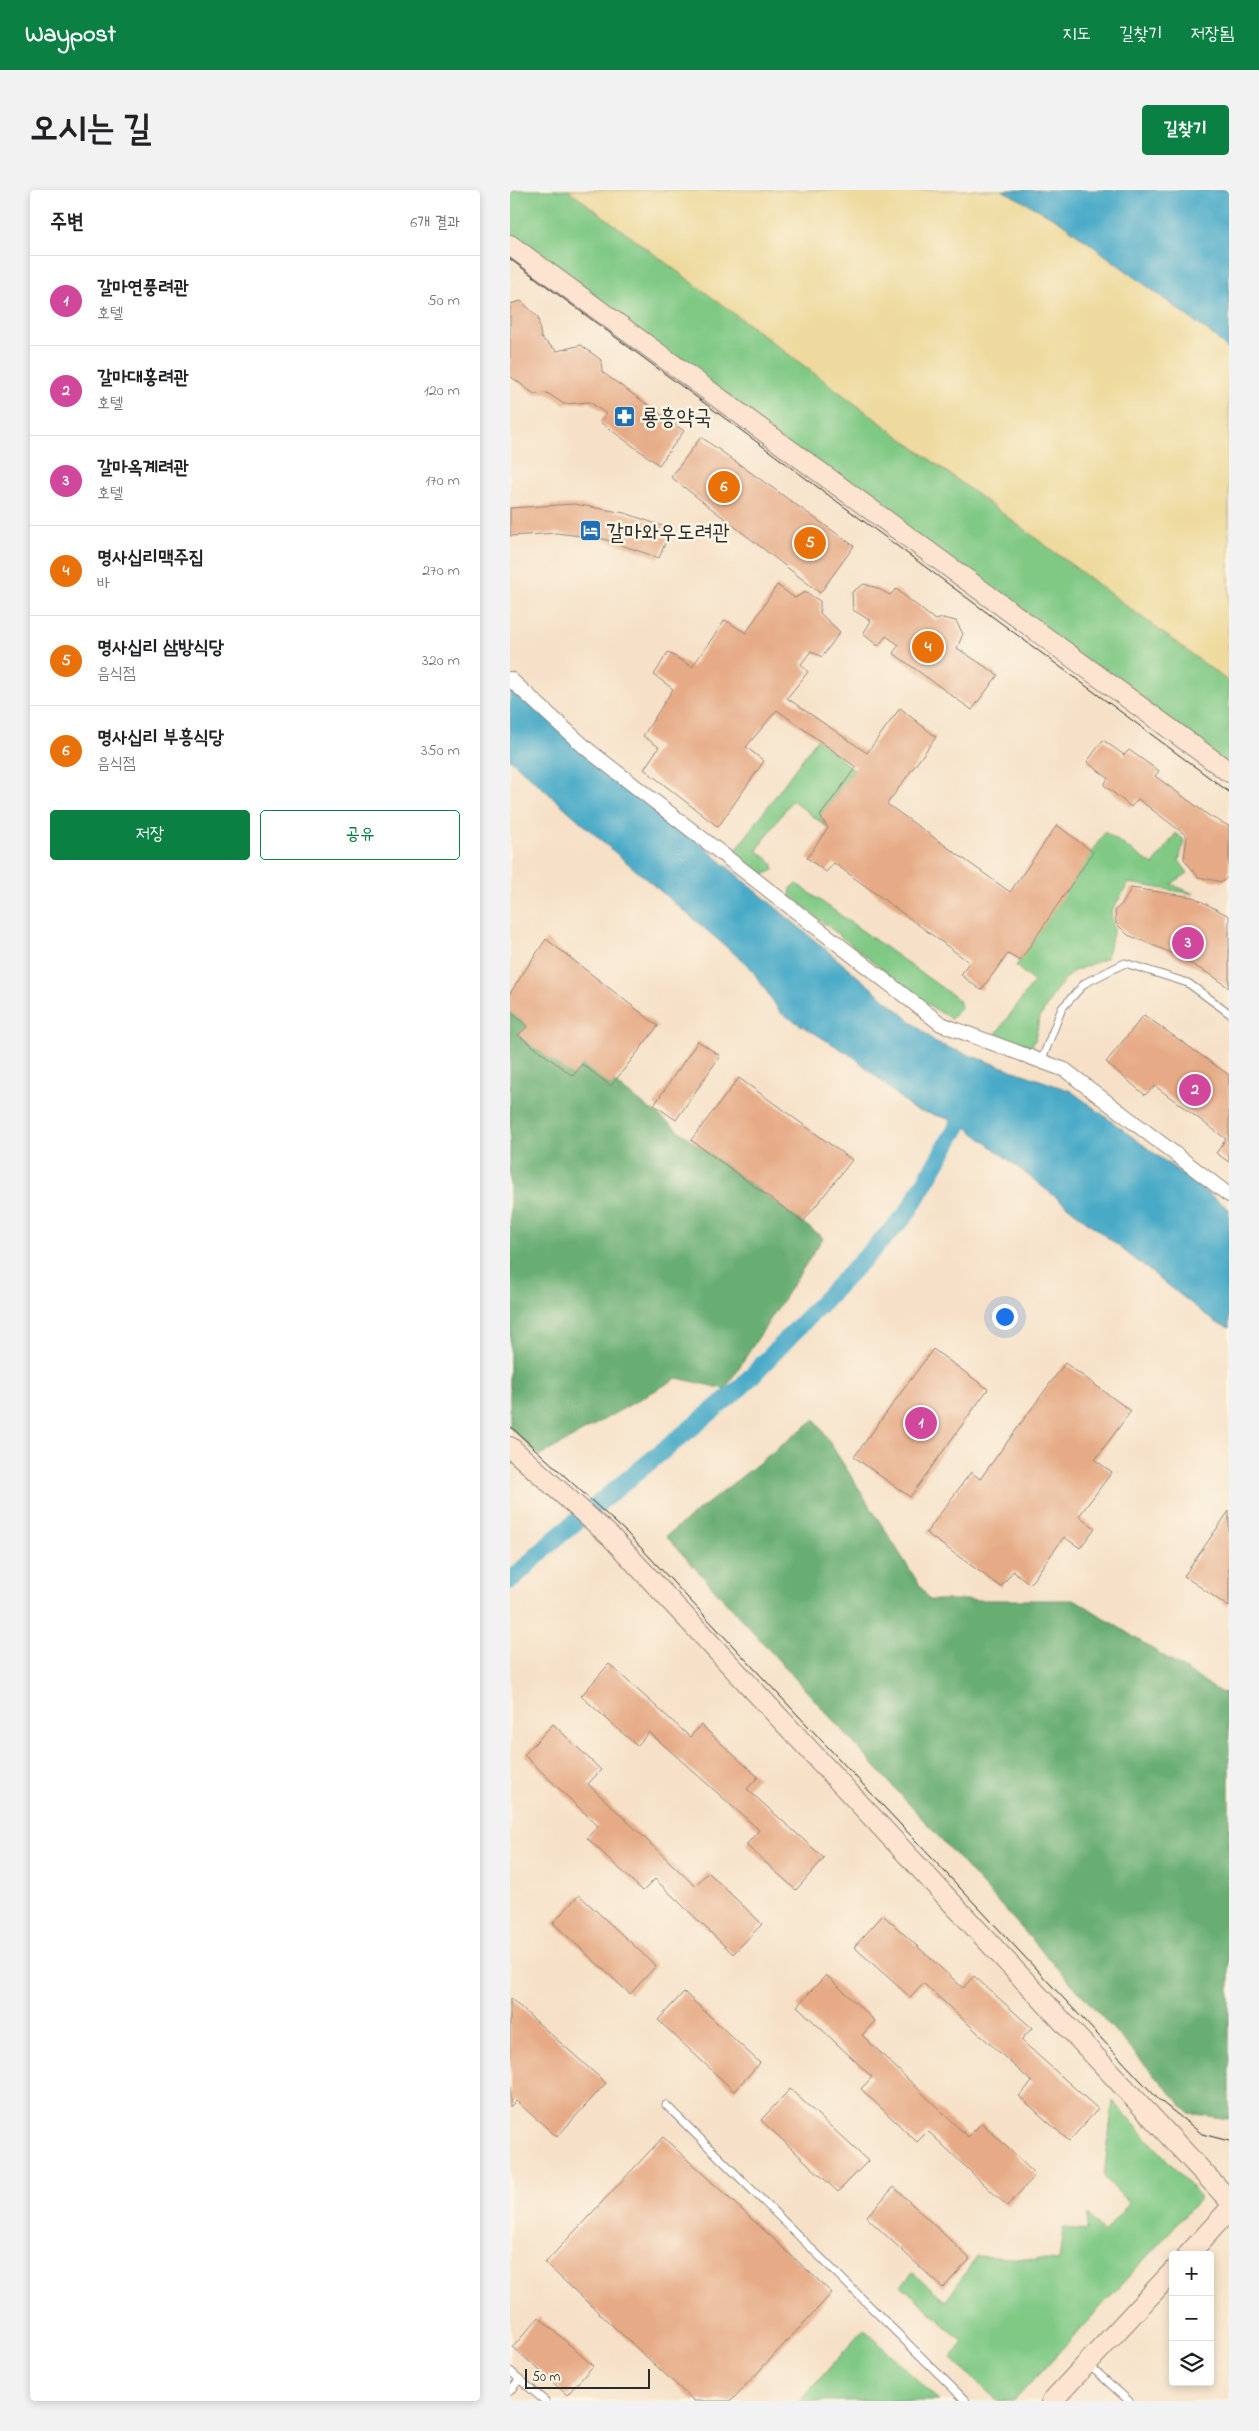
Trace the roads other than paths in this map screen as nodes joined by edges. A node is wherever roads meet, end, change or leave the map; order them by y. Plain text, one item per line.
1 (510, 246) edge
2 (510, 679) edge
3 (1229, 772) edge
4 (1229, 1013) edge
5 (1042, 1062) junction
6 (1229, 1195) edge
7 (515, 1455) edge
8 (666, 2105) dead end
9 (1229, 2200) edge
10 (1229, 2210) edge
11 (1192, 2251) edge
12 (1169, 2275) edge
13 (1087, 2363) junction
14 (510, 2371) edge
15 (519, 2380) junction
16 (510, 2391) edge
17 (545, 2401) edge
18 (966, 2401) edge
19 (1052, 2401) edge
20 (1129, 2401) edge

1 - 3 street
2 - 5 street
4 - 5 lane
5 - 6 street
7 - 9 street
8 - 18 lane
10 - 11 street
12 - 13 street
13 - 19 street
13 - 20 lane
14 - 15 lane
15 - 16 lane
15 - 17 lane

